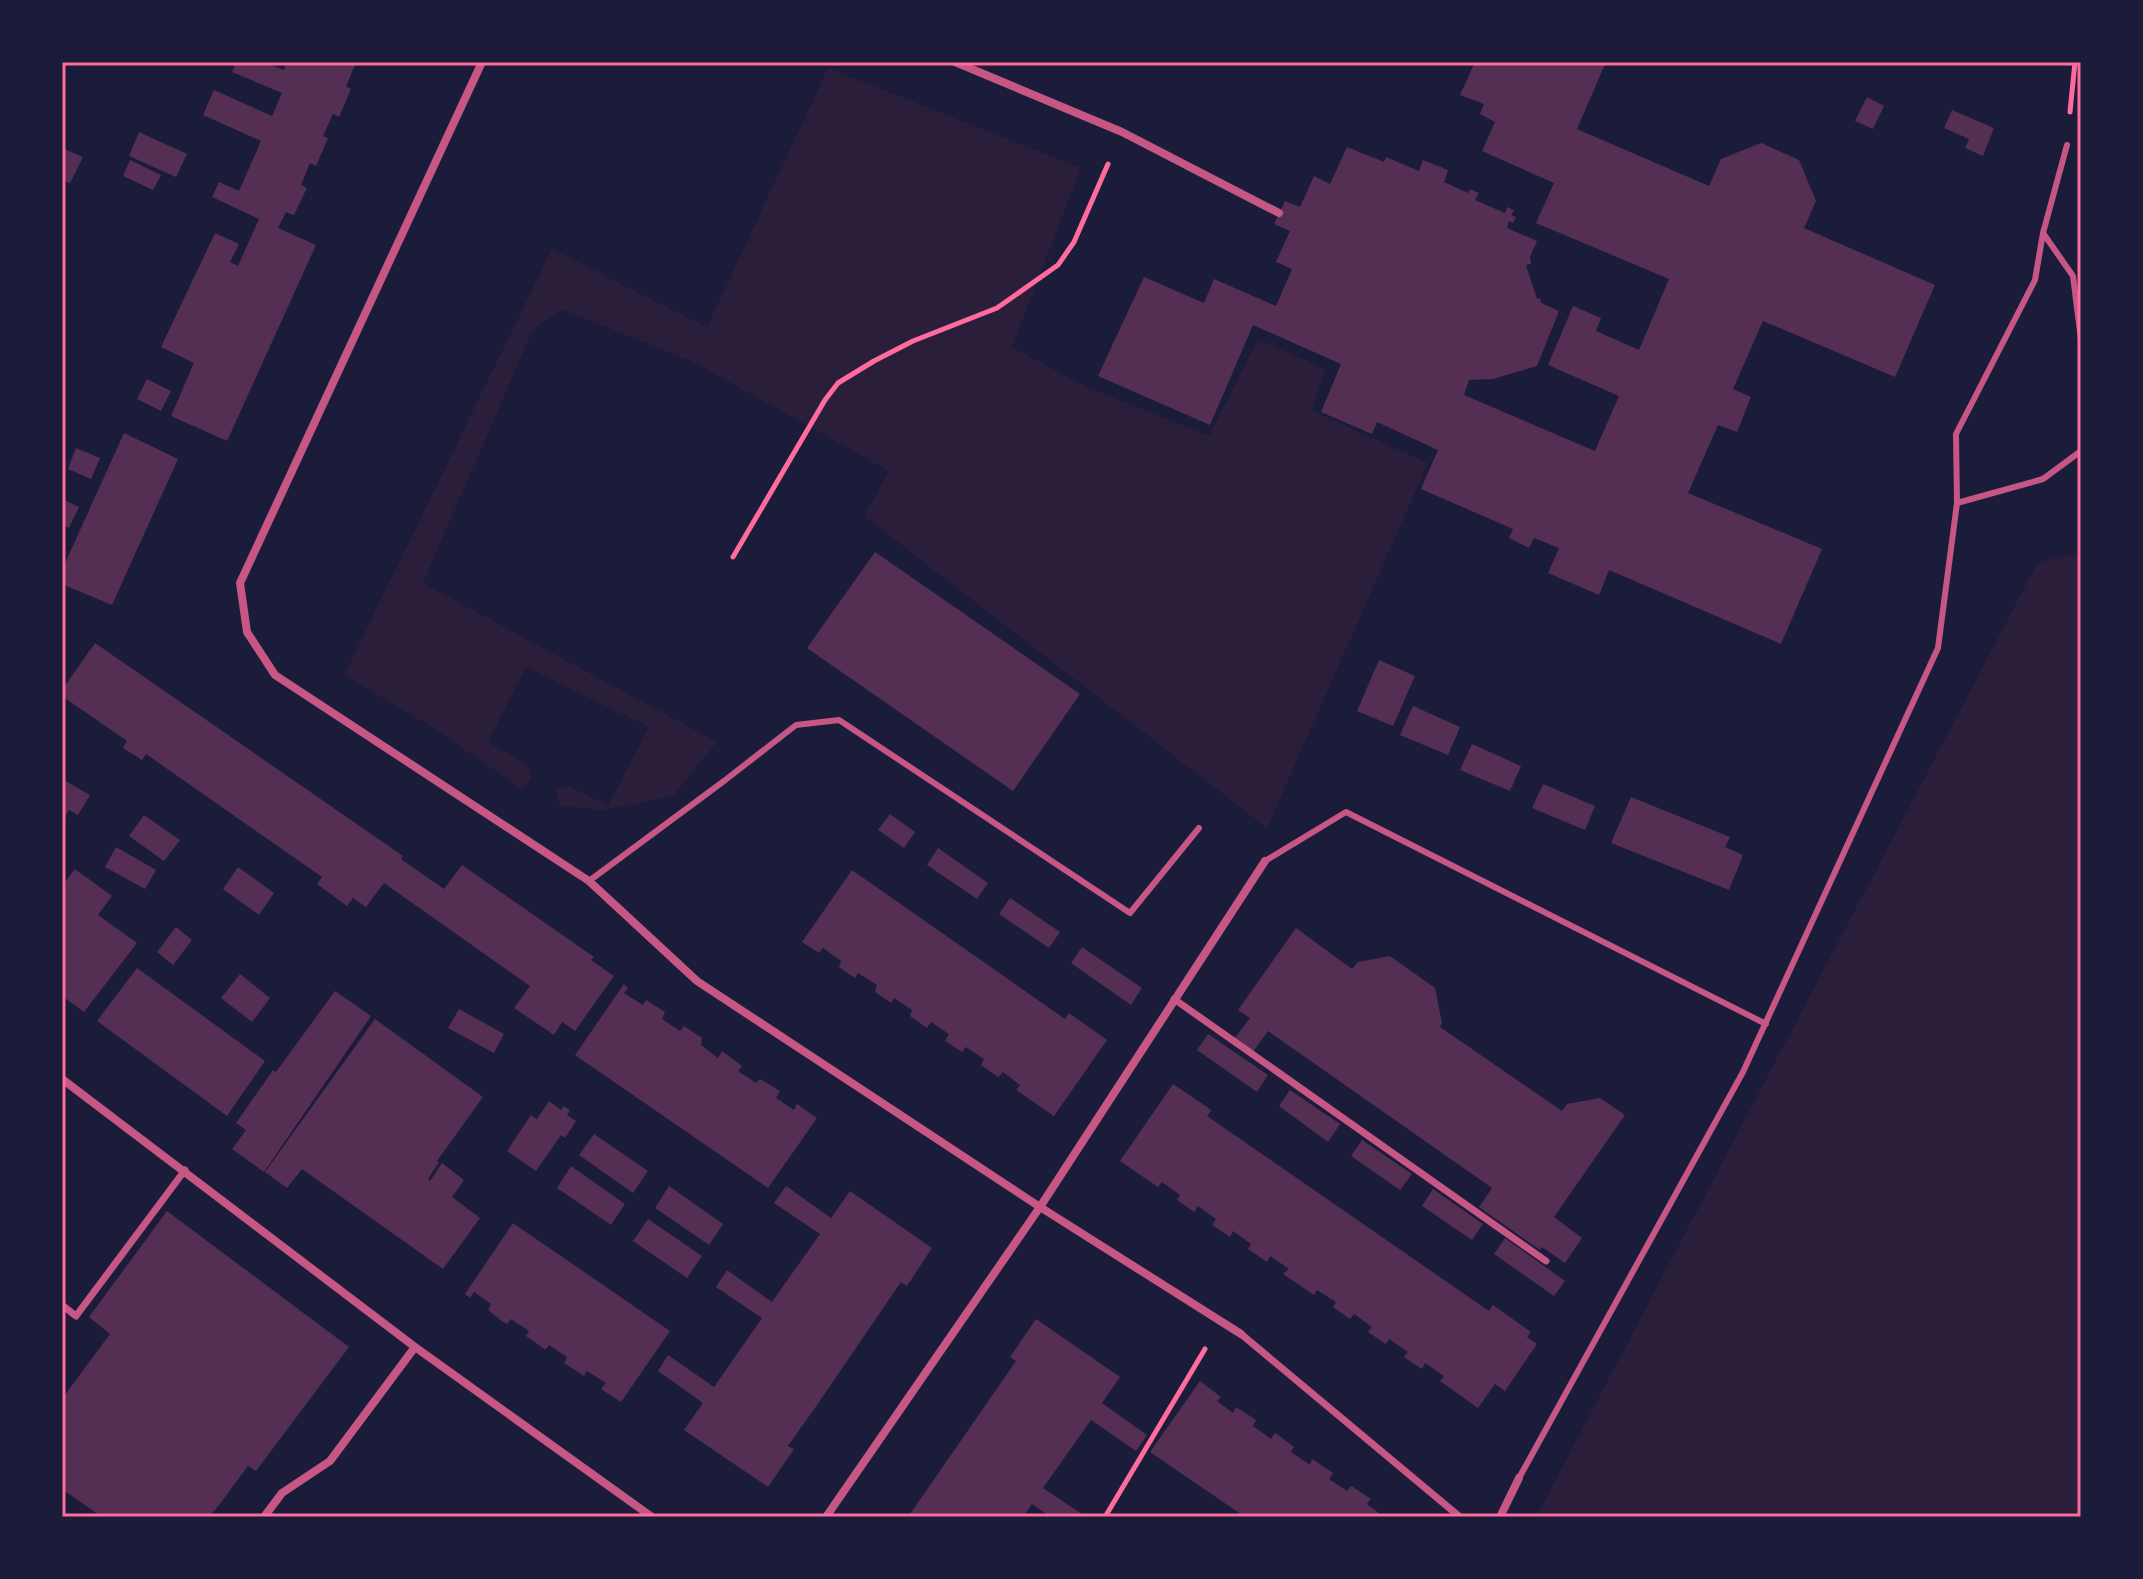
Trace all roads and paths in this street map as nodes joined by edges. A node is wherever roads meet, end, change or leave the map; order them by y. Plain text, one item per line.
1 (482, 62) edge
2 (955, 62) edge
3 (2075, 62) edge
4 (1122, 132) junction
5 (2067, 145) joint
6 (1279, 213) dead end
7 (2043, 233) junction
8 (2081, 340) edge
9 (2081, 451) edge
10 (1957, 503) junction
11 (733, 557) dead end
12 (1199, 828) dead end
13 (1265, 861) joint
14 (589, 881) junction
15 (1174, 999) junction
16 (1766, 1024) junction
17 (62, 1079) edge
18 (185, 1170) junction
19 (1040, 1207) junction
20 (1546, 1261) dead end
21 (62, 1305) edge
22 (1221, 1322) junction
23 (1241, 1334) joint
24 (415, 1347) junction
25 (1519, 1478) joint
26 (264, 1517) edge
27 (652, 1517) edge
28 (826, 1517) edge
29 (1105, 1517) edge
30 (1460, 1517) edge
31 (1500, 1517) edge

1 - 14 street
2 - 4 street
3 - 5 path
4 - 6 street
4 - 11 path
5 - 7 lane
7 - 8 lane
7 - 10 lane
9 - 10 lane
10 - 16 lane
12 - 14 lane
13 - 15 street
13 - 16 lane
14 - 19 street
15 - 19 street
15 - 20 street
16 - 25 lane
17 - 18 street
18 - 21 street
18 - 24 street
19 - 22 street
19 - 28 street
22 - 23 street
22 - 29 path
23 - 30 street
24 - 26 street
24 - 27 street
25 - 31 street

